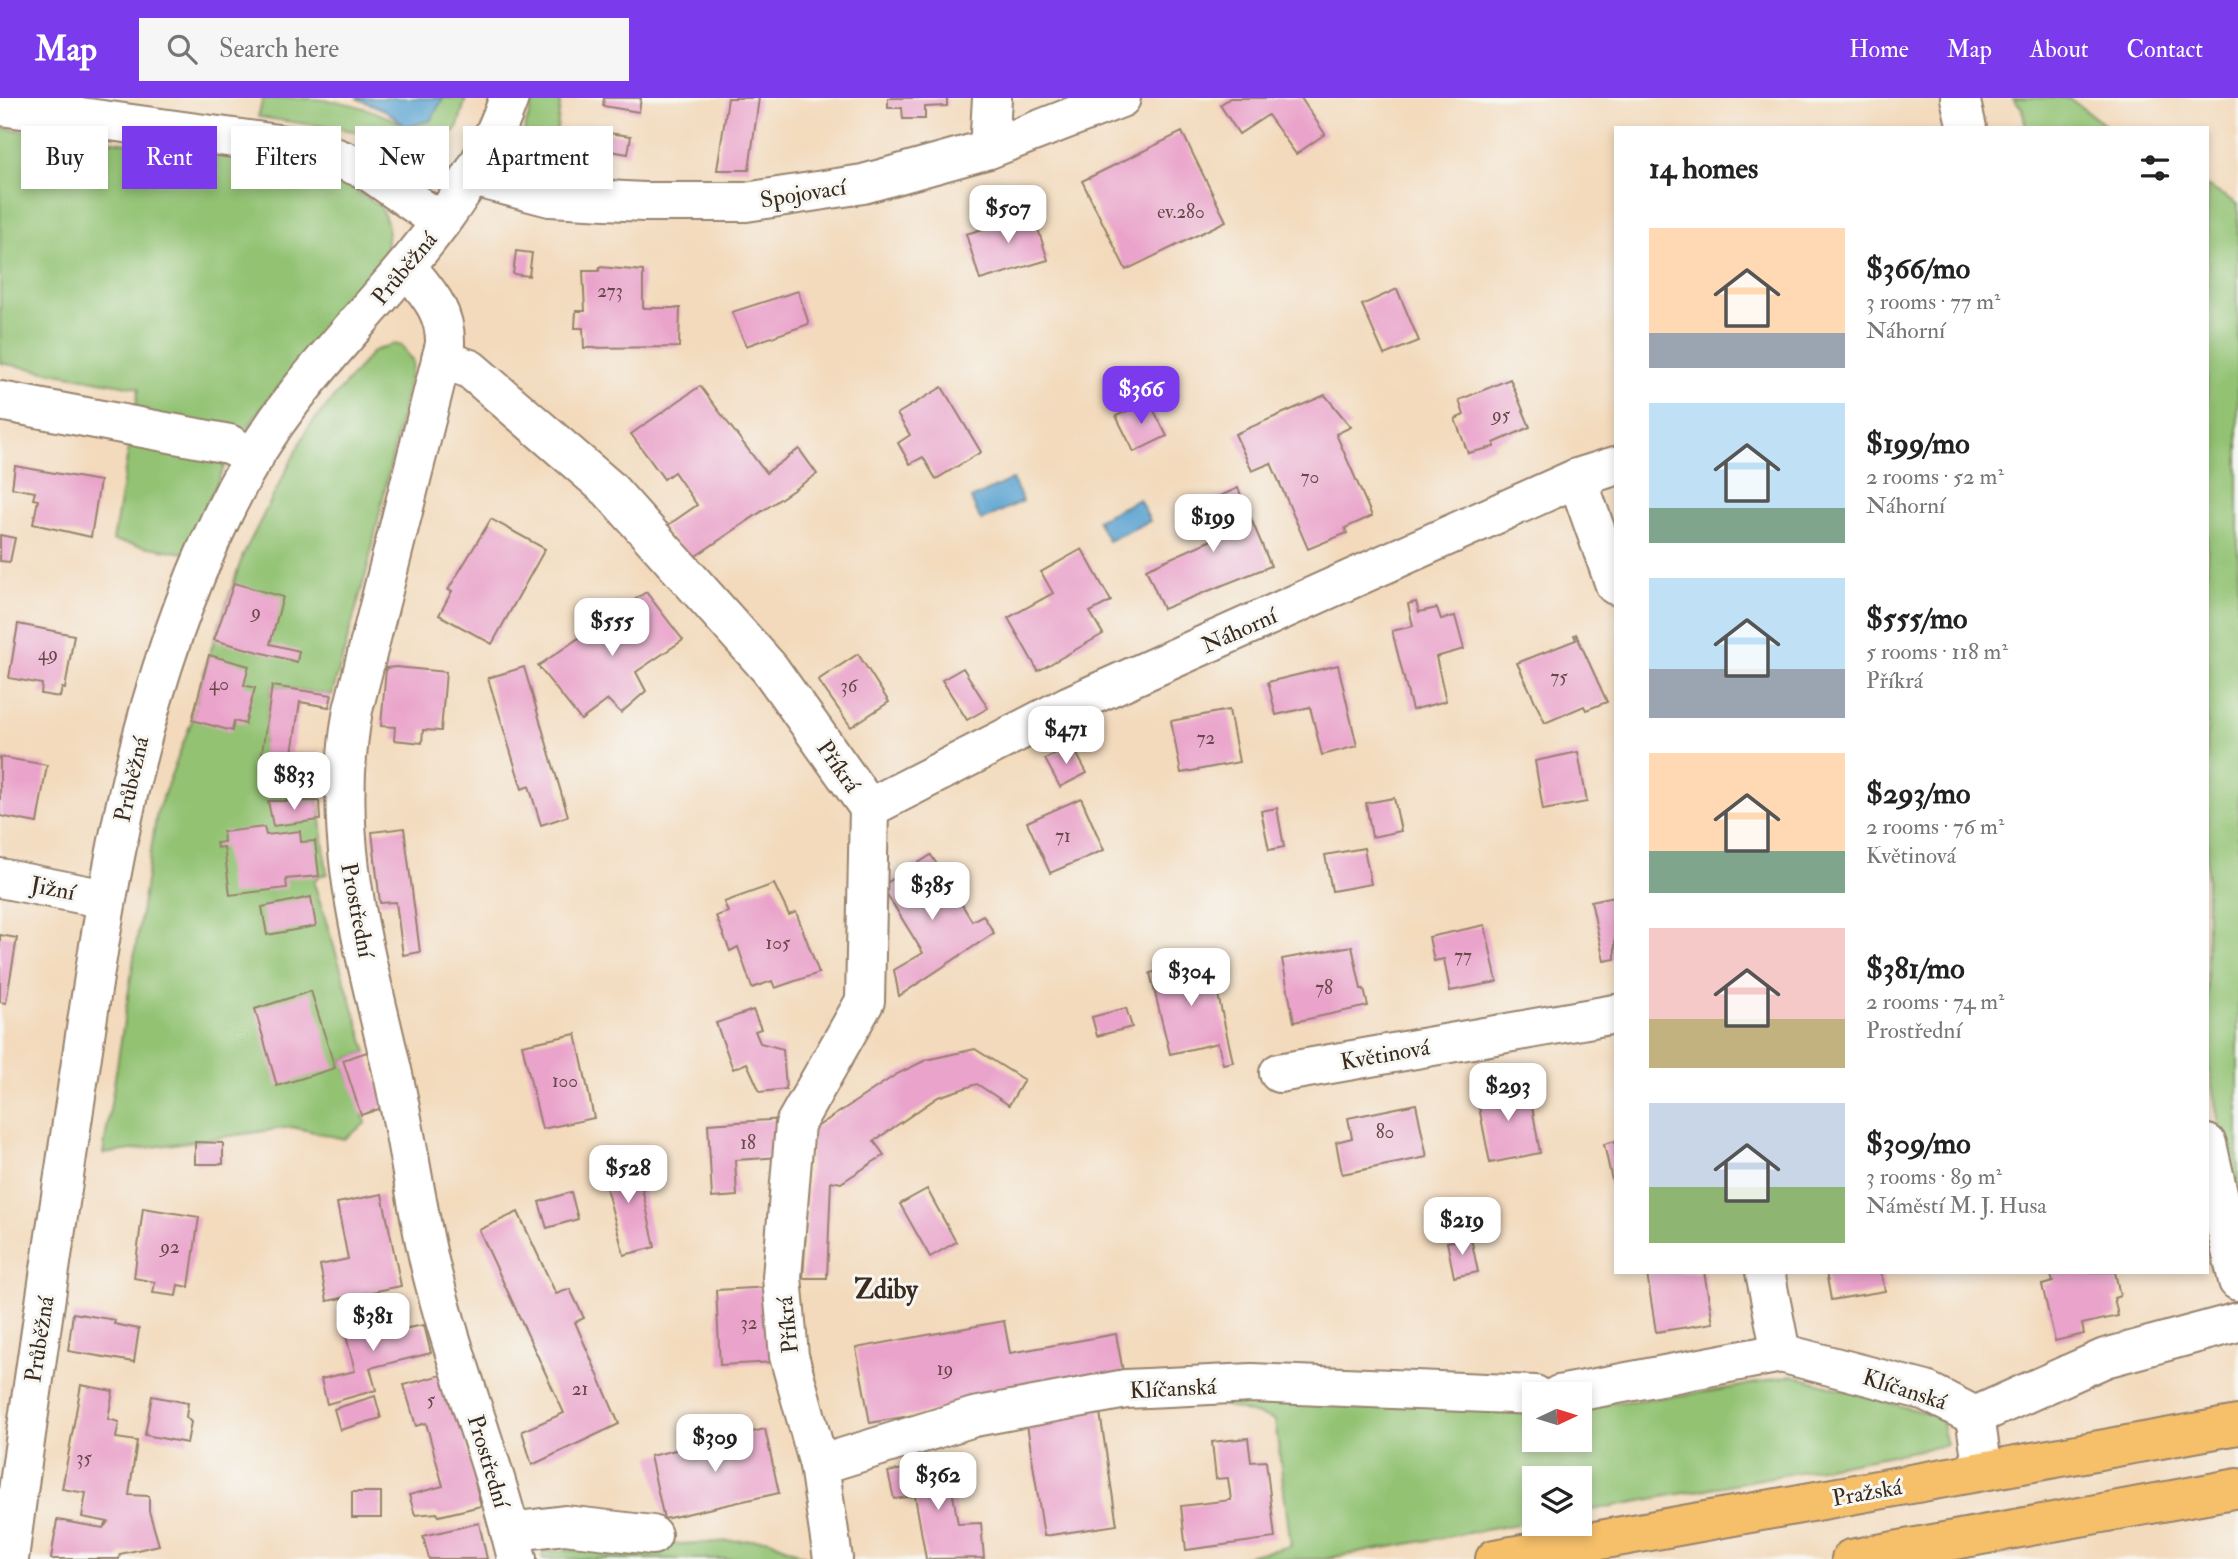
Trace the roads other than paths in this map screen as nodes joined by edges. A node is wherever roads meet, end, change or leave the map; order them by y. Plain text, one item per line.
1 (509, 98) edge
2 (992, 98) edge
3 (1121, 98) edge
4 (0, 107) edge
5 (496, 126) edge
6 (989, 149) junction
7 (464, 189) edge
8 (518, 189) edge
9 (441, 222) junction
10 (406, 266) junction
11 (441, 359) junction
12 (0, 401) edge
13 (254, 458) junction
14 (1614, 466) edge
15 (1577, 478) junction
16 (1614, 582) edge
17 (869, 808) junction
18 (0, 878) edge
19 (106, 898) junction
20 (1614, 1014) edge
21 (1279, 1073) dead end
22 (2209, 1153) edge
23 (1765, 1274) edge
24 (2238, 1281) edge
25 (2238, 1322) edge
26 (1781, 1353) junction
27 (1592, 1389) edge
28 (1522, 1394) edge
29 (1975, 1416) junction
30 (2238, 1425) edge
31 (819, 1465) junction
32 (1983, 1471) junction
33 (2238, 1488) edge
34 (652, 1535) dead end
35 (513, 1545) edge
36 (9, 1559) edge
37 (833, 1559) edge
38 (1495, 1559) edge
39 (1851, 1559) edge

1 - 5 street, Průběžná
2 - 6 street
3 - 6 street, Spojovací
4 - 9 street
6 - 8 street, Spojovací
7 - 9 street, Průběžná
9 - 10 street, Průběžná
10 - 11 street, Prostřední
10 - 13 street, Průběžná
11 - 17 street, Příkrá
11 - 35 street, Prostřední
12 - 13 street
13 - 19 street, Průběžná
14 - 15 street, Náhorní
15 - 16 street
15 - 17 street, Náhorní
17 - 31 street, Příkrá
18 - 19 street, Jižní
19 - 36 street, Průběžná
20 - 21 street, Květinová
22 - 24 street
23 - 26 street
25 - 29 street, Klíčanská
26 - 27 street, Klíčanská
26 - 29 street, Klíčanská
28 - 31 street, Klíčanská
29 - 32 street
30 - 32 main road, Pražská
31 - 37 street, Příkrá
32 - 38 main road, Pražská
33 - 39 main road
34 - 35 street

